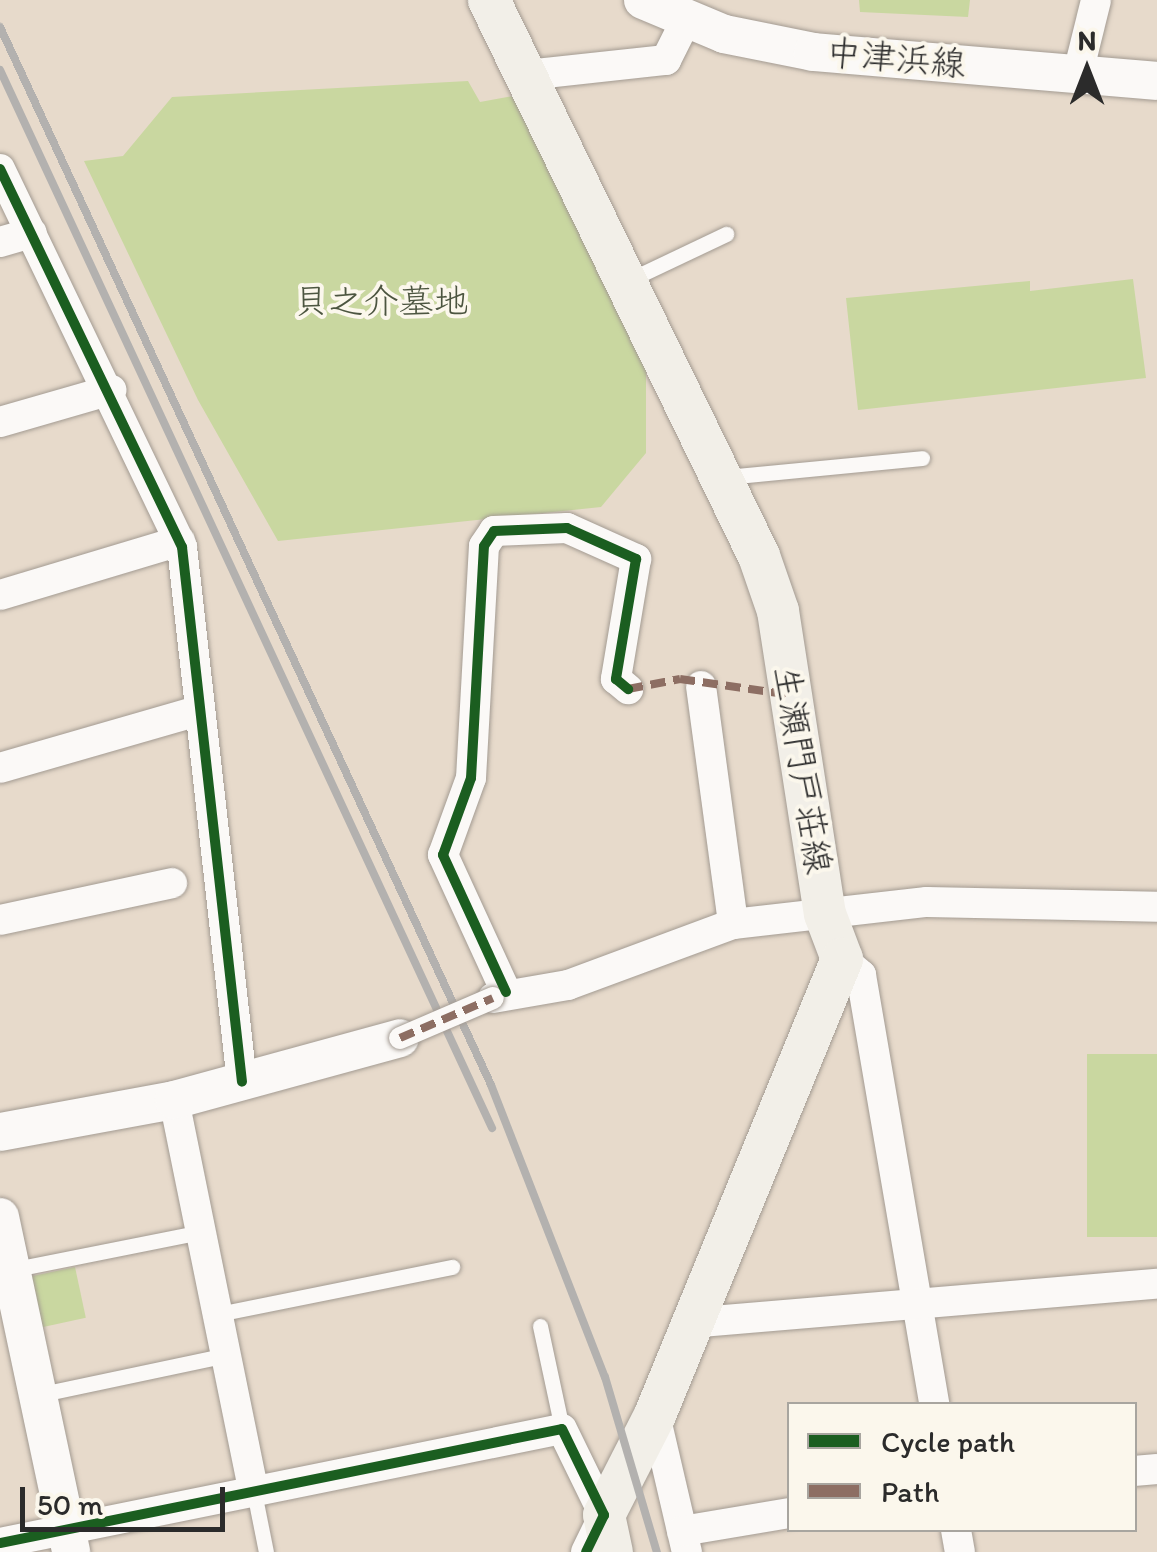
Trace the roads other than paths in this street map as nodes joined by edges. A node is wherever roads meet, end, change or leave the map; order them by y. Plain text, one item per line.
1 (489, 0) edge
2 (1096, 0) edge
3 (662, 8) edge
4 (1078, 73) junction
5 (527, 75) junction
6 (1157, 81) edge
7 (0, 169) edge
8 (32, 232) junction
9 (726, 234) dead end
10 (0, 242) edge
11 (627, 282) junction
12 (111, 390) junction
13 (0, 422) edge
14 (922, 458) dead end
15 (722, 477) junction
16 (180, 541) junction
17 (0, 596) edge
18 (701, 686) dead end
19 (628, 689) dead end
20 (198, 711) junction
21 (0, 768) edge
22 (172, 884) dead end
23 (1157, 906) edge
24 (825, 914) junction
25 (0, 920) edge
26 (733, 924) junction
27 (842, 959) junction
28 (500, 995) junction
29 (400, 1038) joint
30 (242, 1082) junction
31 (174, 1100) junction
32 (0, 1132) edge
33 (0, 1217) edge
34 (201, 1232) junction
35 (452, 1267) dead end
36 (10, 1270) junction
37 (1157, 1284) edge
38 (918, 1304) junction
39 (218, 1314) junction
40 (689, 1322) junction
41 (540, 1326) dead end
42 (13, 1344) edge
43 (226, 1355) junction
44 (37, 1395) junction
45 (934, 1402) edge
46 (655, 1415) junction
47 (562, 1430) junction
48 (254, 1492) junction
49 (787, 1515) edge
50 (68, 1540) edge
51 (601, 1540) edge
52 (685, 1541) edge
53 (0, 1543) edge
54 (266, 1552) edge

1 - 5 main road, 生瀬門戸荘線
2 - 4 street
3 - 4 street, 中津浜線
3 - 5 street
4 - 6 street, 中津浜線
5 - 11 main road, 生瀬門戸荘線
7 - 8 street
8 - 10 street
8 - 12 street
9 - 11 lane
11 - 15 main road, 生瀬門戸荘線
12 - 13 street
12 - 16 street
14 - 15 lane
15 - 24 main road, 生瀬門戸荘線
16 - 17 street
16 - 20 street
18 - 26 street
19 - 28 street
20 - 21 street
20 - 30 street
22 - 25 street
23 - 24 street
24 - 26 street
24 - 27 main road, 生瀬門戸荘線
26 - 28 street
27 - 38 street
27 - 40 main road
28 - 29 street, bridge
29 - 30 street
30 - 31 street
31 - 32 street
31 - 34 street
33 - 36 street
34 - 36 lane
34 - 39 street
35 - 39 lane
36 - 42 street
37 - 38 street
38 - 40 street
38 - 45 street
39 - 43 street
40 - 46 main road
41 - 47 lane
42 - 44 street
43 - 44 lane
43 - 48 street
44 - 50 street
46 - 51 main road
46 - 52 street
47 - 48 street
47 - 51 street
48 - 50 street
48 - 54 lane
49 - 52 street
50 - 53 street

